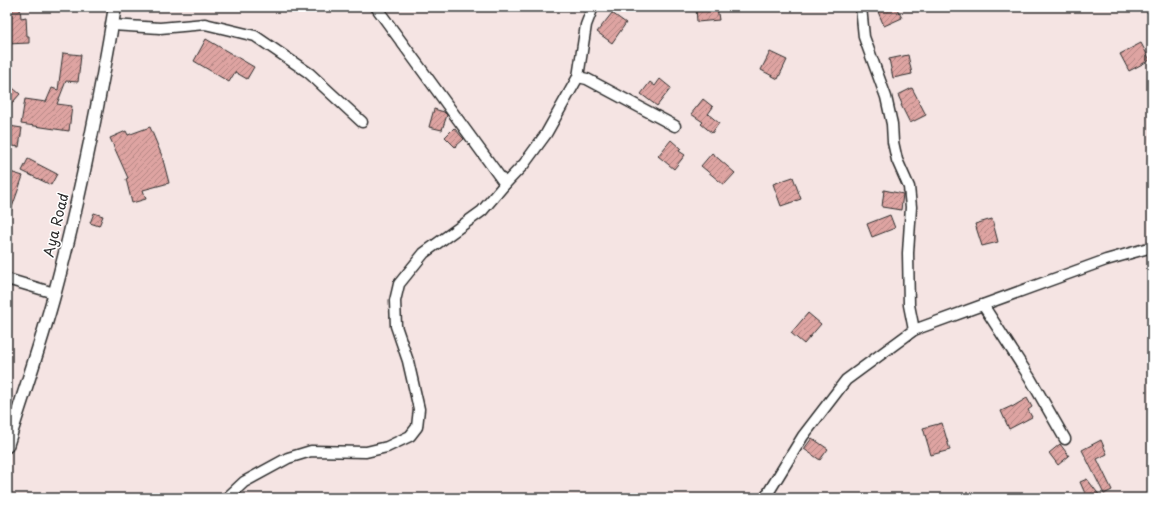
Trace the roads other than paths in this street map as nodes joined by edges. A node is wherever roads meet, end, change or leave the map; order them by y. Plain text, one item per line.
1 (115, 7) edge
2 (376, 7) edge
3 (593, 7) edge
4 (861, 7) edge
5 (112, 25) junction
6 (578, 77) junction
7 (362, 122) dead end
8 (675, 126) dead end
9 (505, 184) junction
10 (1152, 247) edge
11 (7, 279) edge
12 (54, 293) junction
13 (983, 305) junction
14 (914, 330) junction
15 (1065, 439) dead end
16 (7, 446) edge
17 (227, 498) edge
18 (765, 498) edge

1 - 5 street, Aya Road
2 - 9 street
3 - 6 street
4 - 14 street
5 - 7 street
5 - 12 street, Aya Road
6 - 8 street
6 - 9 street
9 - 17 street
10 - 13 street
11 - 12 street
12 - 16 street, Aya Road
13 - 14 street
13 - 15 street
14 - 18 street

